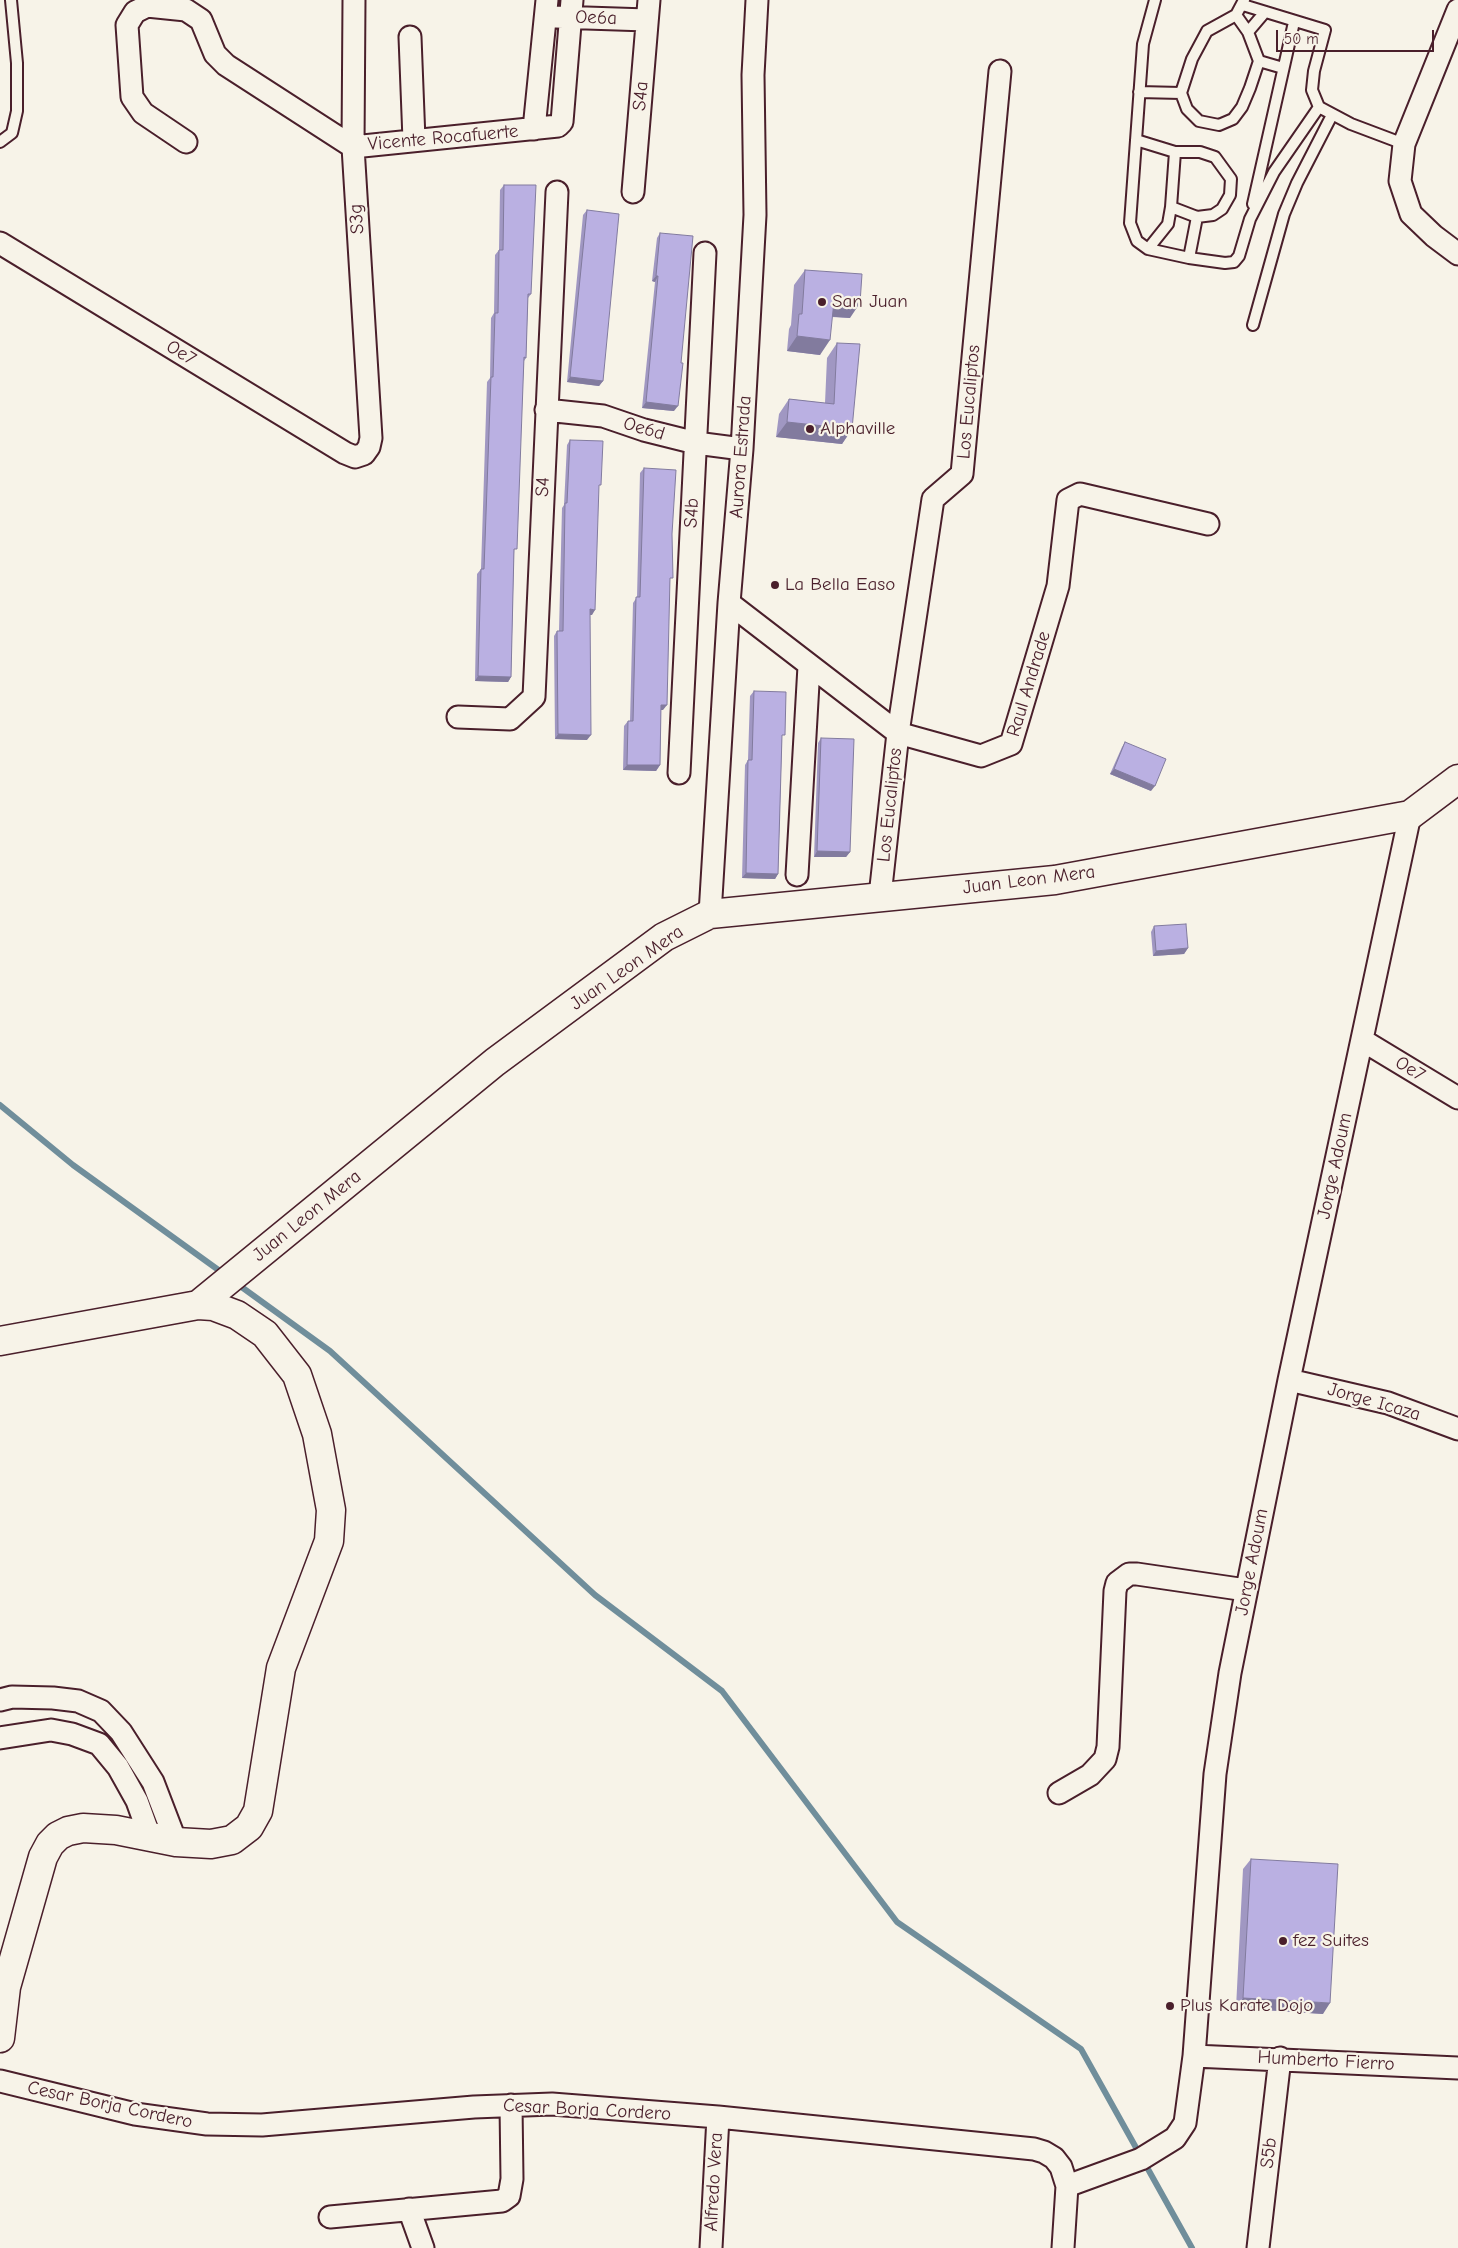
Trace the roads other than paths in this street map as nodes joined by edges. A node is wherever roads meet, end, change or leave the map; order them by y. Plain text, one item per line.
1 (11, 0) edge
2 (354, 0) edge
3 (757, 0) edge
4 (1155, 0) edge
5 (1244, 2) edge
6 (546, 8) edge
7 (571, 8) edge
8 (648, 10) edge
9 (1458, 10) edge
10 (1265, 12) junction
11 (1236, 15) junction
12 (1294, 22) junction
13 (1248, 32) junction
14 (410, 37) dead end
15 (1259, 61) junction
16 (1283, 68) junction
17 (1000, 71) dead end
18 (1139, 92) junction
19 (1181, 92) junction
20 (1319, 107) junction
21 (1332, 115) junction
22 (534, 129) junction
23 (414, 140) junction
24 (1136, 140) junction
25 (0, 142) edge
26 (186, 142) dead end
27 (1404, 144) junction
28 (352, 147) junction
29 (1175, 152) junction
30 (557, 192) dead end
31 (633, 192) dead end
32 (1172, 207) junction
33 (1197, 217) junction
34 (1250, 219) junction
35 (0, 243) edge
36 (1148, 249) junction
37 (705, 254) dead end
38 (1458, 254) edge
39 (1188, 258) junction
40 (1253, 325) dead end
41 (546, 410) junction
42 (696, 443) junction
43 (742, 448) junction
44 (364, 454) joint
45 (1208, 524) dead end
46 (729, 603) junction
47 (809, 666) junction
48 (458, 717) dead end
49 (898, 733) junction
50 (680, 773) dead end
51 (1458, 779) edge
52 (1410, 815) junction
53 (797, 875) dead end
54 (880, 896) junction
55 (710, 914) junction
56 (1362, 1040) junction
57 (1458, 1098) edge
58 (198, 1305) junction
59 (0, 1341) edge
60 (1289, 1380) junction
61 (1458, 1429) edge
62 (1246, 1590) junction
63 (0, 1700) edge
64 (0, 1738) edge
65 (1059, 1793) dead end
66 (150, 1836) junction
67 (176, 1842) junction
68 (3, 1987) edge
69 (0, 2038) edge
70 (1194, 2056) junction
71 (1280, 2058) junction
72 (1458, 2068) edge
73 (0, 2081) edge
74 (511, 2105) junction
75 (718, 2116) junction
76 (1074, 2183) junction
77 (409, 2209) junction
78 (330, 2217) dead end
79 (423, 2248) edge
80 (711, 2248) edge
81 (1063, 2248) edge
82 (1258, 2248) edge

1 - 25 lane
2 - 28 street, S3g
3 - 43 street, Aurora Estrada
4 - 18 lane
5 - 10 lane
5 - 11 lane
6 - 7 street, Oe6a
6 - 22 street, Vicente Rocafuerte
7 - 8 street, Oe6a
7 - 22 street, Vicente Rocafuerte
8 - 31 street, S4a
9 - 27 street
10 - 12 lane
10 - 13 lane
11 - 13 lane
11 - 19 lane
12 - 16 lane
12 - 20 lane
13 - 15 lane
14 - 23 street
15 - 16 lane
15 - 19 lane
16 - 34 lane
17 - 49 street, Los Eucaliptos
18 - 19 lane
18 - 24 lane
20 - 21 lane
20 - 34 lane
21 - 27 lane
21 - 40 lane
22 - 23 street, Vicente Rocafuerte
23 - 28 street, Vicente Rocafuerte
24 - 29 lane
24 - 36 lane
26 - 28 street
27 - 38 street
28 - 44 street, S3g
29 - 32 lane
29 - 33 lane
30 - 41 street, S4
32 - 33 lane
32 - 36 lane
33 - 39 lane
34 - 39 lane
35 - 44 street, Oe7
36 - 39 lane
37 - 42 street, S4b
41 - 42 street, Oe6d
41 - 48 street, S4
42 - 43 street, Oe6d
42 - 50 street, S4b
43 - 46 street, Aurora Estrada
45 - 49 street, Raul Andrade
46 - 47 street, Raul Andrade
46 - 55 street, Aurora Estrada
47 - 49 street, Raul Andrade
47 - 53 street
49 - 54 street, Los Eucaliptos
51 - 52 street, Juan Leon Mera
52 - 54 street, Juan Leon Mera
52 - 56 street, Jorge Adoum
54 - 55 street, Juan Leon Mera
55 - 58 street, Juan Leon Mera
56 - 57 street, Oe7
56 - 60 street, Jorge Adoum
58 - 59 street, Juan Leon Mera
58 - 67 street
60 - 61 street, Jorge Icaza
60 - 62 street, Jorge Adoum
62 - 65 street
62 - 70 street, Jorge Adoum
63 - 67 street
64 - 66 street
66 - 67 street
66 - 68 street
68 - 69 street
70 - 71 street, Humberto Fierro
70 - 76 street, Jorge Adoum
71 - 72 street, Humberto Fierro
71 - 82 street, S5b
73 - 74 street, Cesar Borja Cordero
74 - 75 street, Cesar Borja Cordero
74 - 77 street
75 - 76 street, Cesar Borja Cordero
75 - 80 street, Alfredo Vera
76 - 81 street
77 - 78 street
77 - 79 street

